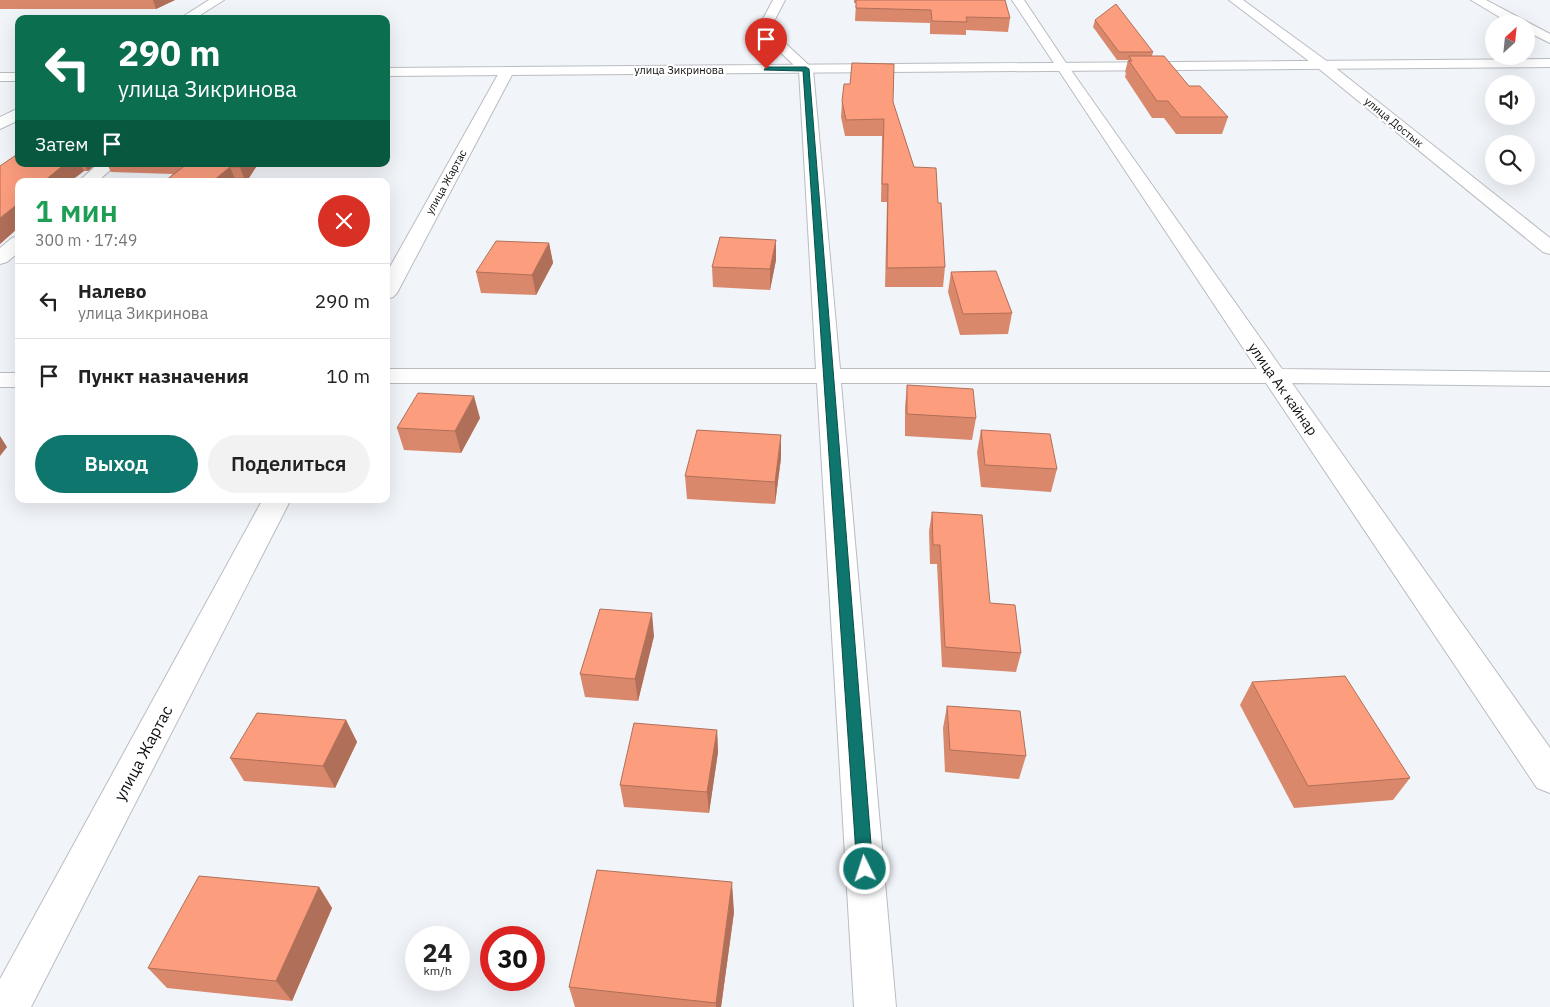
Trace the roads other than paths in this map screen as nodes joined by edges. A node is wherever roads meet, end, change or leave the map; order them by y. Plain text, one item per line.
1 (218, 0) edge
2 (779, 0) edge
3 (1018, 0) edge
4 (1235, 0) edge
5 (1477, 0) edge
6 (192, 15) edge
7 (1504, 15) edge
8 (1535, 31) edge
9 (1550, 39) edge
10 (1550, 64) edge
11 (1322, 65) junction
12 (1062, 67) junction
13 (806, 69) junction
14 (390, 72) edge
15 (507, 72) junction
16 (15, 76) edge
17 (0, 77) edge
18 (15, 115) edge
19 (0, 124) edge
20 (104, 167) edge
21 (92, 178) edge
22 (15, 245) edge
23 (390, 248) edge
24 (410, 248) junction
25 (1550, 248) edge
26 (0, 258) edge
27 (15, 266) edge
28 (0, 269) edge
29 (390, 286) edge
30 (390, 376) edge
31 (1274, 376) junction
32 (829, 377) junction
33 (1550, 378) edge
34 (0, 380) edge
35 (15, 380) edge
36 (276, 503) edge
37 (1550, 777) edge
38 (8, 1007) edge
39 (875, 1007) edge

1 - 6 street
2 - 13 street
3 - 12 street, улица Ак кайнар
4 - 11 street, улица Достык
5 - 7 street
8 - 9 street
10 - 11 street, улица Зикринова
11 - 12 street, улица Зикринова
11 - 25 street, улица Достык
12 - 13 street, улица Зикринова
12 - 31 street, улица Ак кайнар
13 - 15 street, улица Зикринова
13 - 32 street
14 - 15 street, улица Зикринова
15 - 24 street, улица Жартас
16 - 17 street
18 - 19 street
20 - 21 street
22 - 26 street
23 - 24 street
24 - 29 street, улица Жартас
27 - 28 street
30 - 32 street
31 - 32 street
31 - 33 street
31 - 37 street, улица Ак кайнар
32 - 39 street
34 - 35 street
36 - 38 street, улица Жартас

